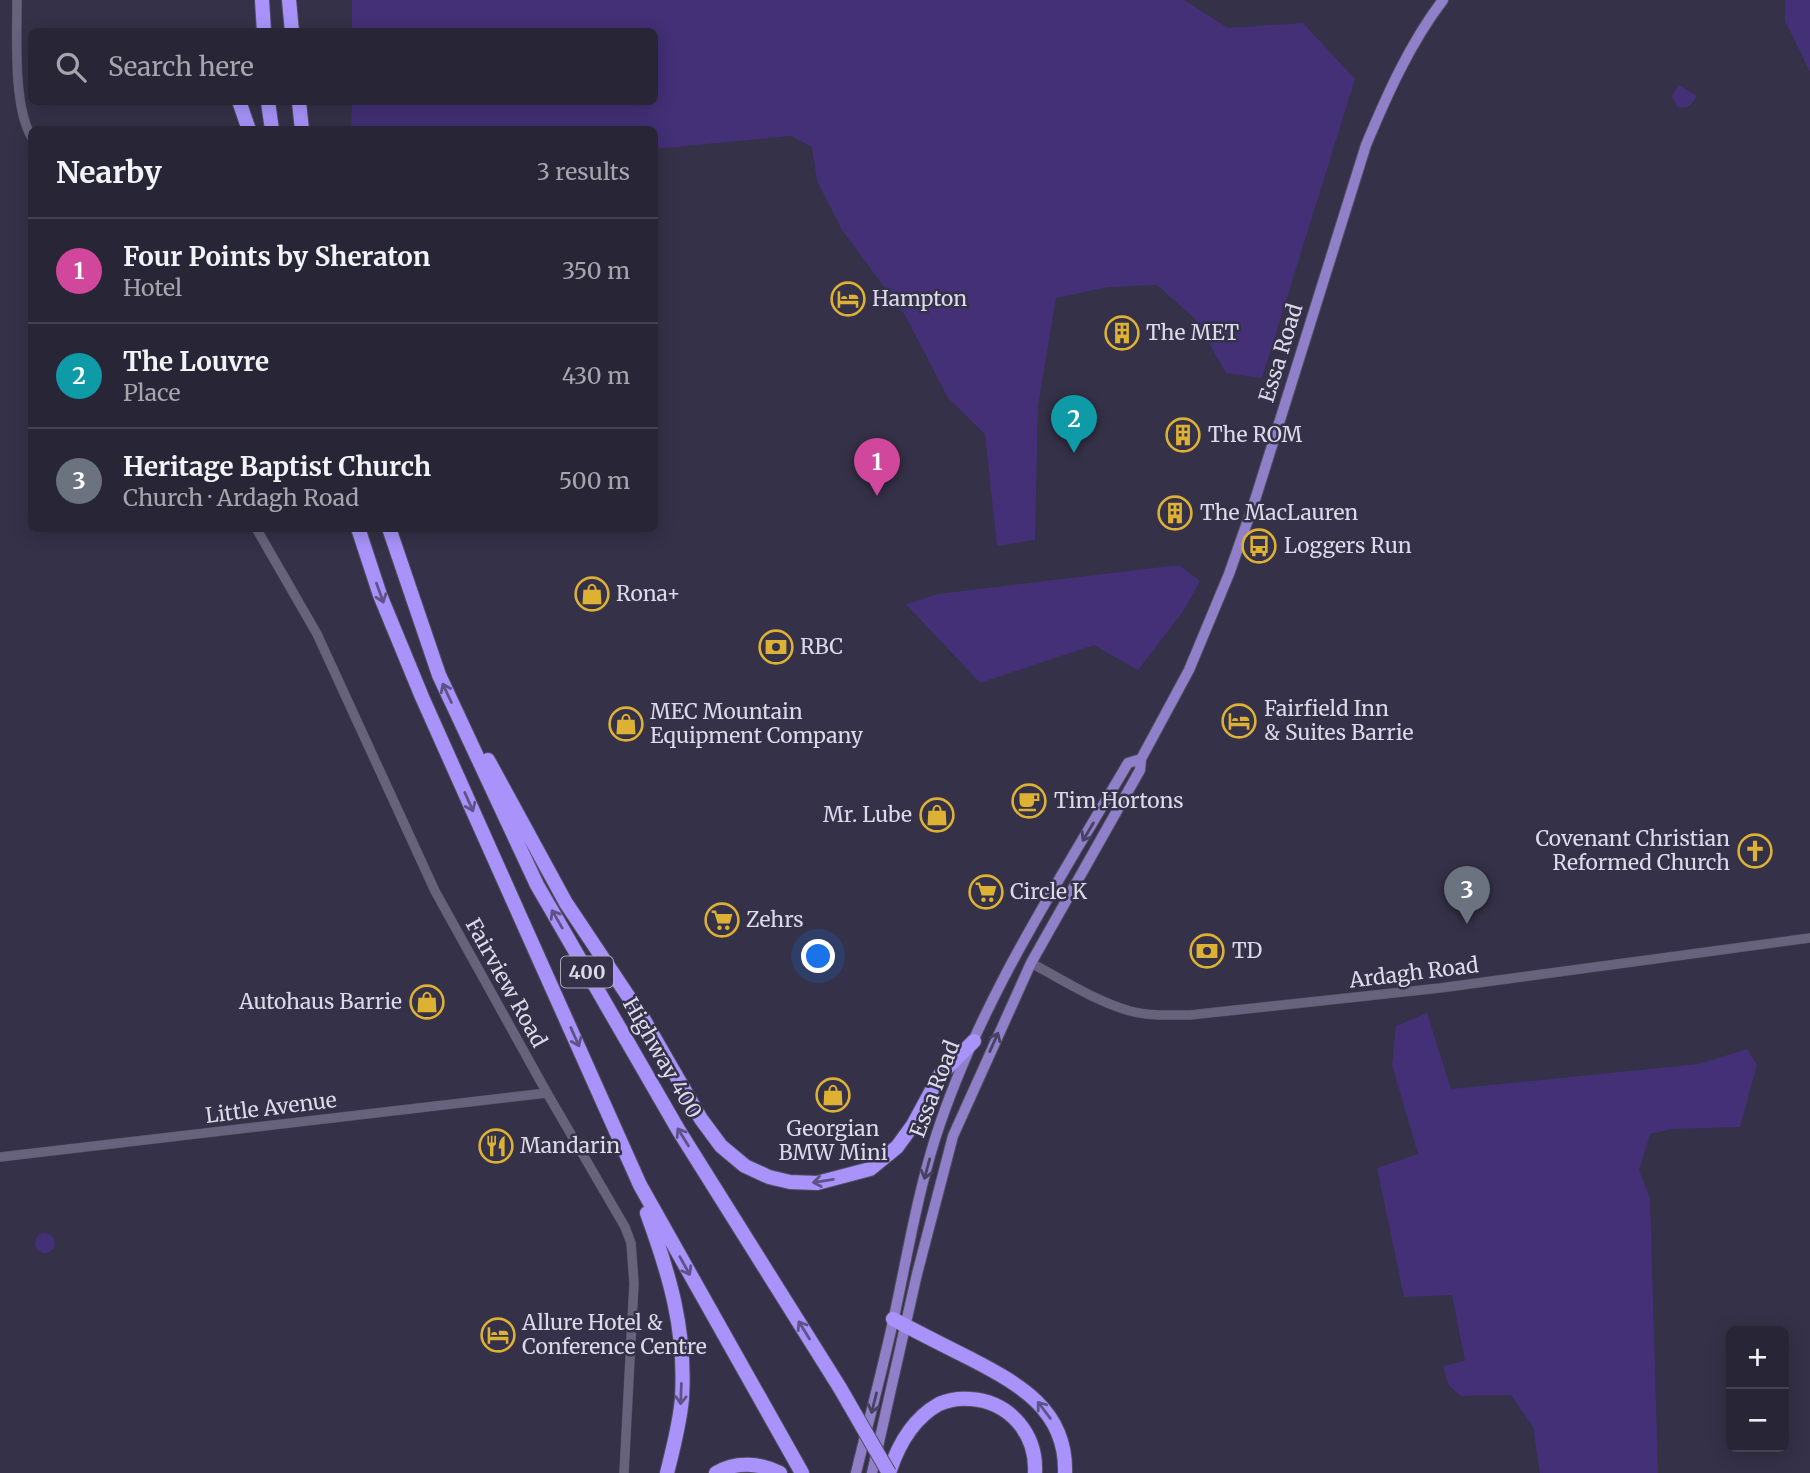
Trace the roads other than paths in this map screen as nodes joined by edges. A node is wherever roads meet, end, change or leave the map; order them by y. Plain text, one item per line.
1 (17, 0) edge
2 (262, 0) edge
3 (289, 0) edge
4 (1443, 0) edge
5 (264, 28) edge
6 (292, 28) edge
7 (240, 105) edge
8 (268, 105) edge
9 (299, 105) edge
10 (248, 126) edge
11 (271, 126) edge
12 (302, 126) edge
13 (28, 132) edge
14 (258, 532) edge
15 (359, 532) edge
16 (390, 532) edge
17 (459, 718) junction
18 (1141, 759) junction
19 (1810, 938) edge
20 (1031, 964) junction
21 (974, 1041) junction
22 (547, 1093) junction
23 (0, 1157) edge
24 (640, 1185) junction
25 (899, 1322) junction
26 (624, 1473) edge
27 (667, 1473) edge
28 (716, 1473) edge
29 (780, 1473) edge
30 (802, 1473) edge
31 (856, 1473) edge
32 (872, 1473) edge
33 (889, 1473) edge
34 (1035, 1473) edge
35 (1065, 1473) edge

1 - 13 street
2 - 5 highway
3 - 6 highway
4 - 18 main road, Essa Road
7 - 10 highway
8 - 11 highway
9 - 12 highway
14 - 22 street, Fairview Road
15 -> 24 highway, 400
17 -> 16 highway, Highway 400 / 400
21 -> 17 highway
33 -> 17 highway, Highway 400 / 400, bridge
18 - 20 main road, Essa Road
18 -> 21 main road, Essa Road
19 - 20 street, Ardagh Road
25 -> 20 main road, Essa Road
21 -> 25 main road, Essa Road
22 - 23 street, Little Avenue
22 - 26 street, Fairview Road
24 -> 27 highway
24 -> 30 highway, 400
25 -> 31 main road, Essa Road
25 - 32 main road, Essa Road
35 -> 25 highway
28 - 29 highway
33 - 34 highway

